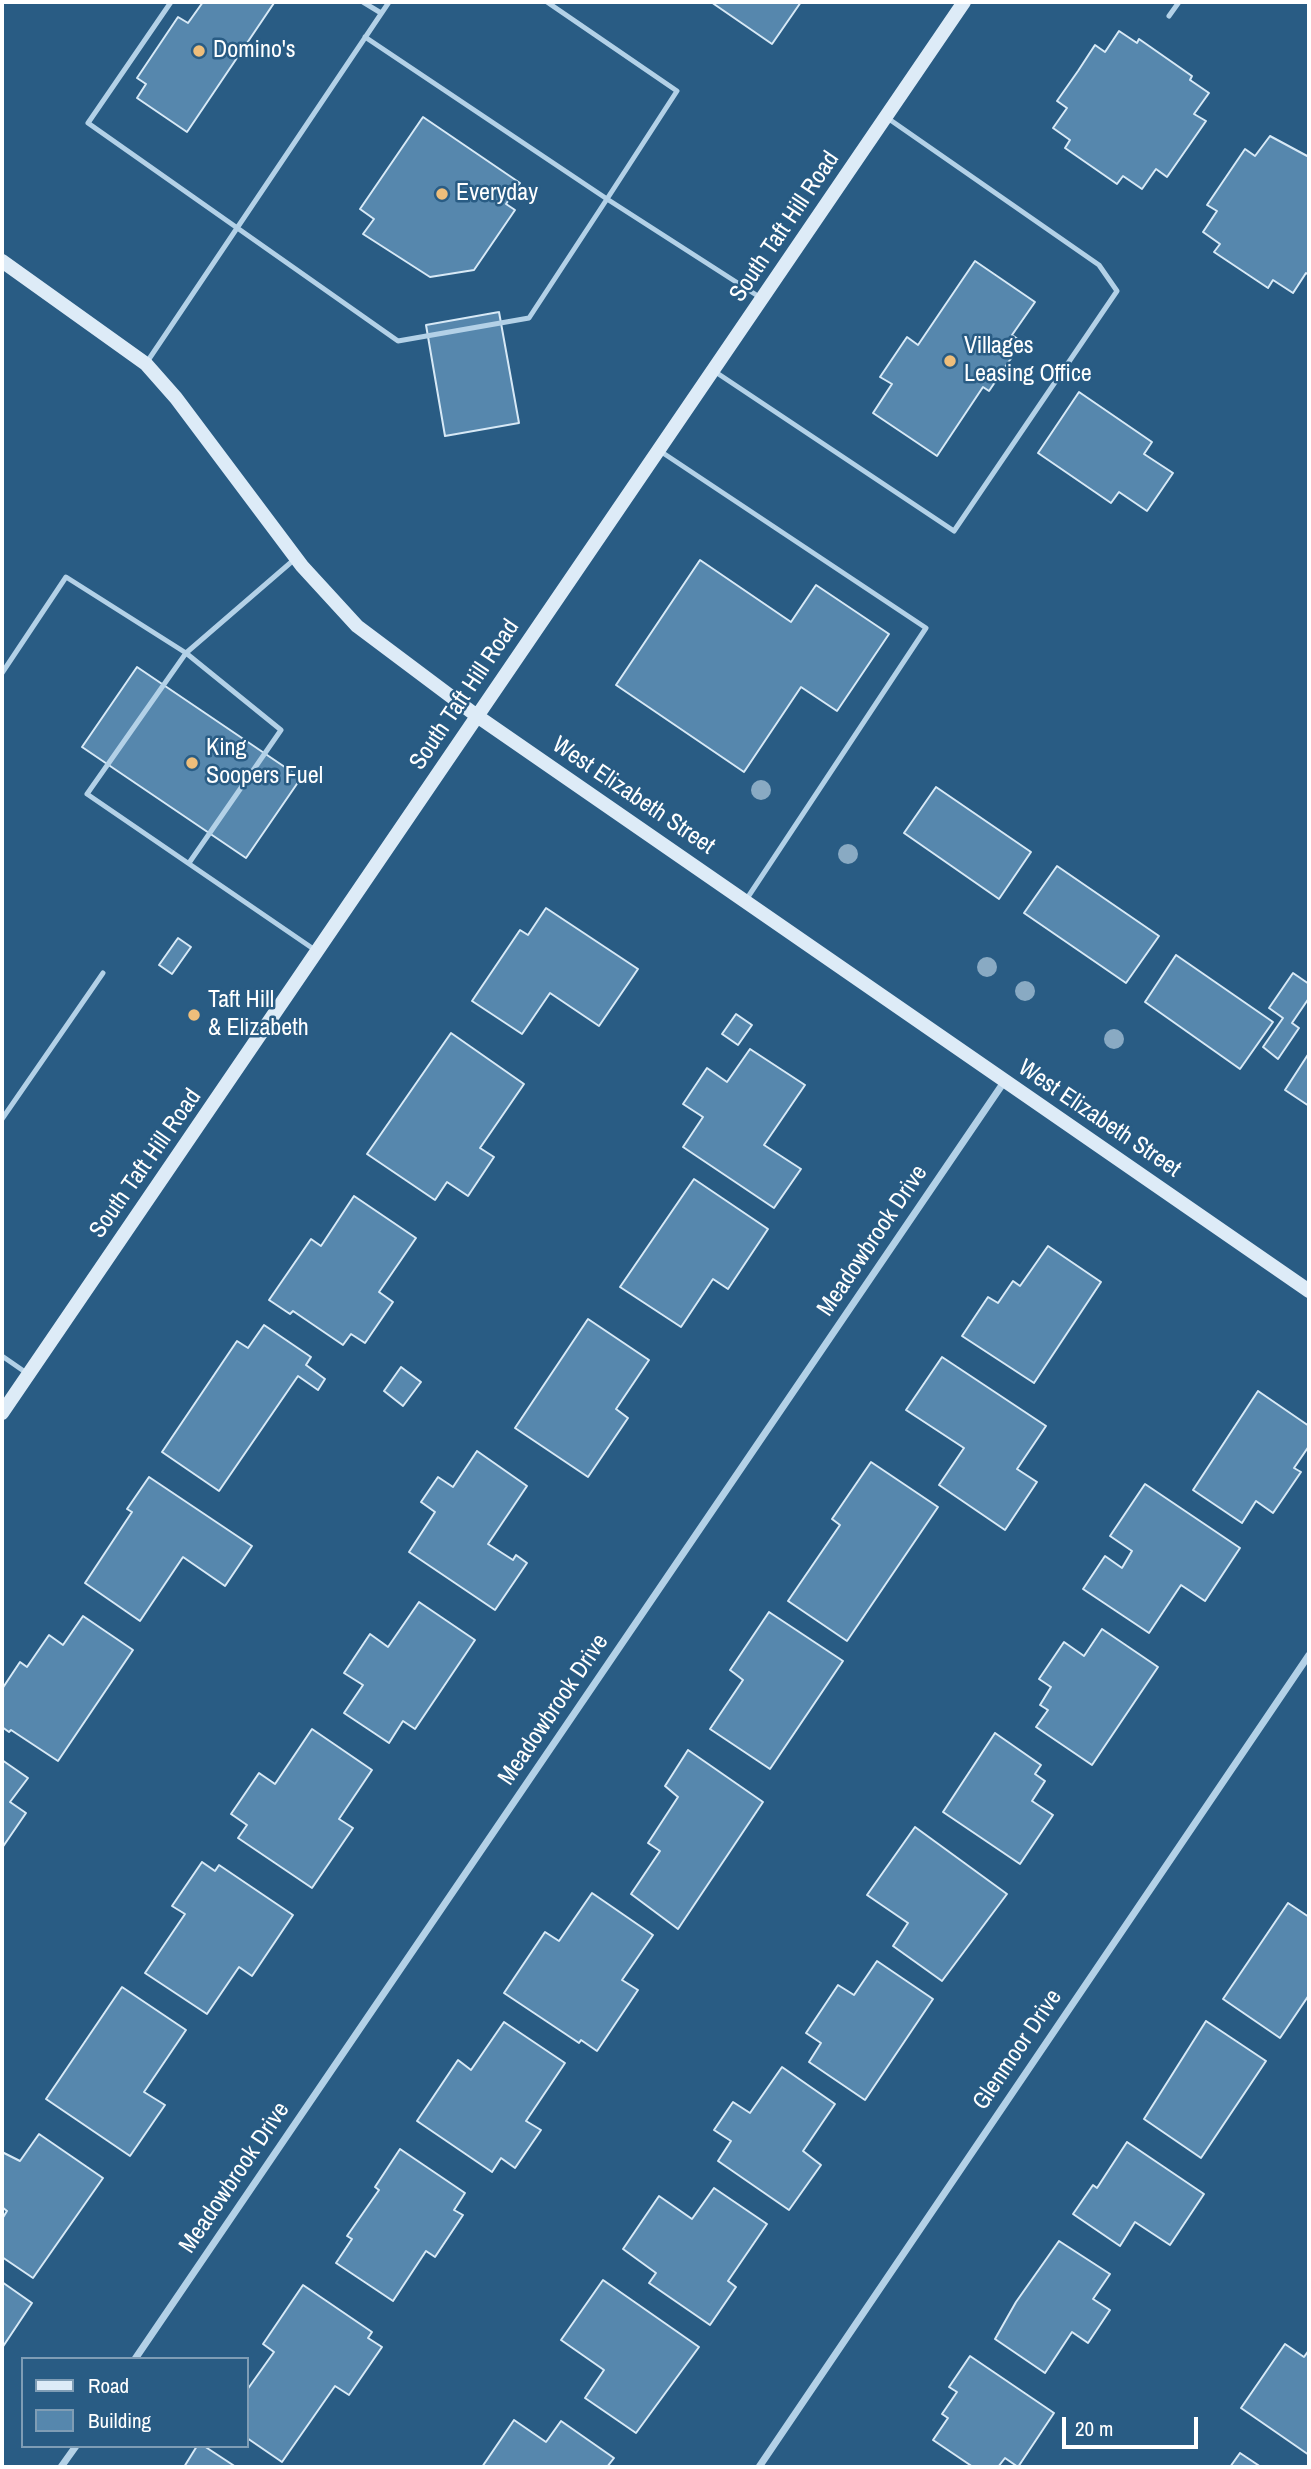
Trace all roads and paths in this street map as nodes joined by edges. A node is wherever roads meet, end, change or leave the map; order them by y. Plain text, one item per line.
1 (171, 2) edge
2 (363, 2) edge
3 (389, 2) edge
4 (547, 2) edge
5 (964, 2) edge
6 (1179, 2) edge
7 (381, 13) junction
8 (1169, 16) dead end
9 (365, 37) junction
10 (886, 117) junction
11 (607, 199) junction
12 (237, 227) junction
13 (2, 261) edge
14 (764, 300) junction
15 (146, 364) junction
16 (714, 371) junction
17 (660, 451) junction
18 (296, 558) junction
19 (186, 653) junction
20 (2, 673) edge
21 (477, 716) junction
22 (189, 863) junction
23 (746, 900) junction
24 (319, 952) junction
25 (103, 973) dead end
26 (1004, 1082) junction
27 (2, 1119) edge
28 (1309, 1292) edge
29 (2, 1356) edge
30 (28, 1374) junction
31 (2, 1413) edge
32 (1309, 1655) edge
33 (136, 2357) edge
34 (75, 2448) edge
35 (61, 2467) edge
36 (759, 2467) edge

1 - 12 lane
2 - 7 lane
3 - 7 lane
4 - 11 lane
5 - 10 main road, South Taft Hill Road
6 - 8 lane
7 - 9 lane
9 - 11 lane
9 - 12 lane
10 - 14 main road, South Taft Hill Road
10 - 16 lane
11 - 12 lane
11 - 14 lane
12 - 15 lane
13 - 15 main road, West Elizabeth Street
14 - 16 main road, South Taft Hill Road
15 - 18 main road, West Elizabeth Street
16 - 17 main road, South Taft Hill Road
17 - 21 main road, South Taft Hill Road
17 - 23 lane
18 - 19 lane
18 - 21 main road, West Elizabeth Street
19 - 20 lane
19 - 22 lane
19 - 22 lane
21 - 23 main road, West Elizabeth Street
21 - 24 main road, South Taft Hill Road
22 - 24 lane
23 - 26 main road, West Elizabeth Street
24 - 30 main road, South Taft Hill Road
25 - 27 lane
26 - 28 main road, West Elizabeth Street
26 - 33 street, Meadowbrook Drive
29 - 30 lane
30 - 31 main road, South Taft Hill Road
32 - 36 street, Glenmoor Drive
34 - 35 street

